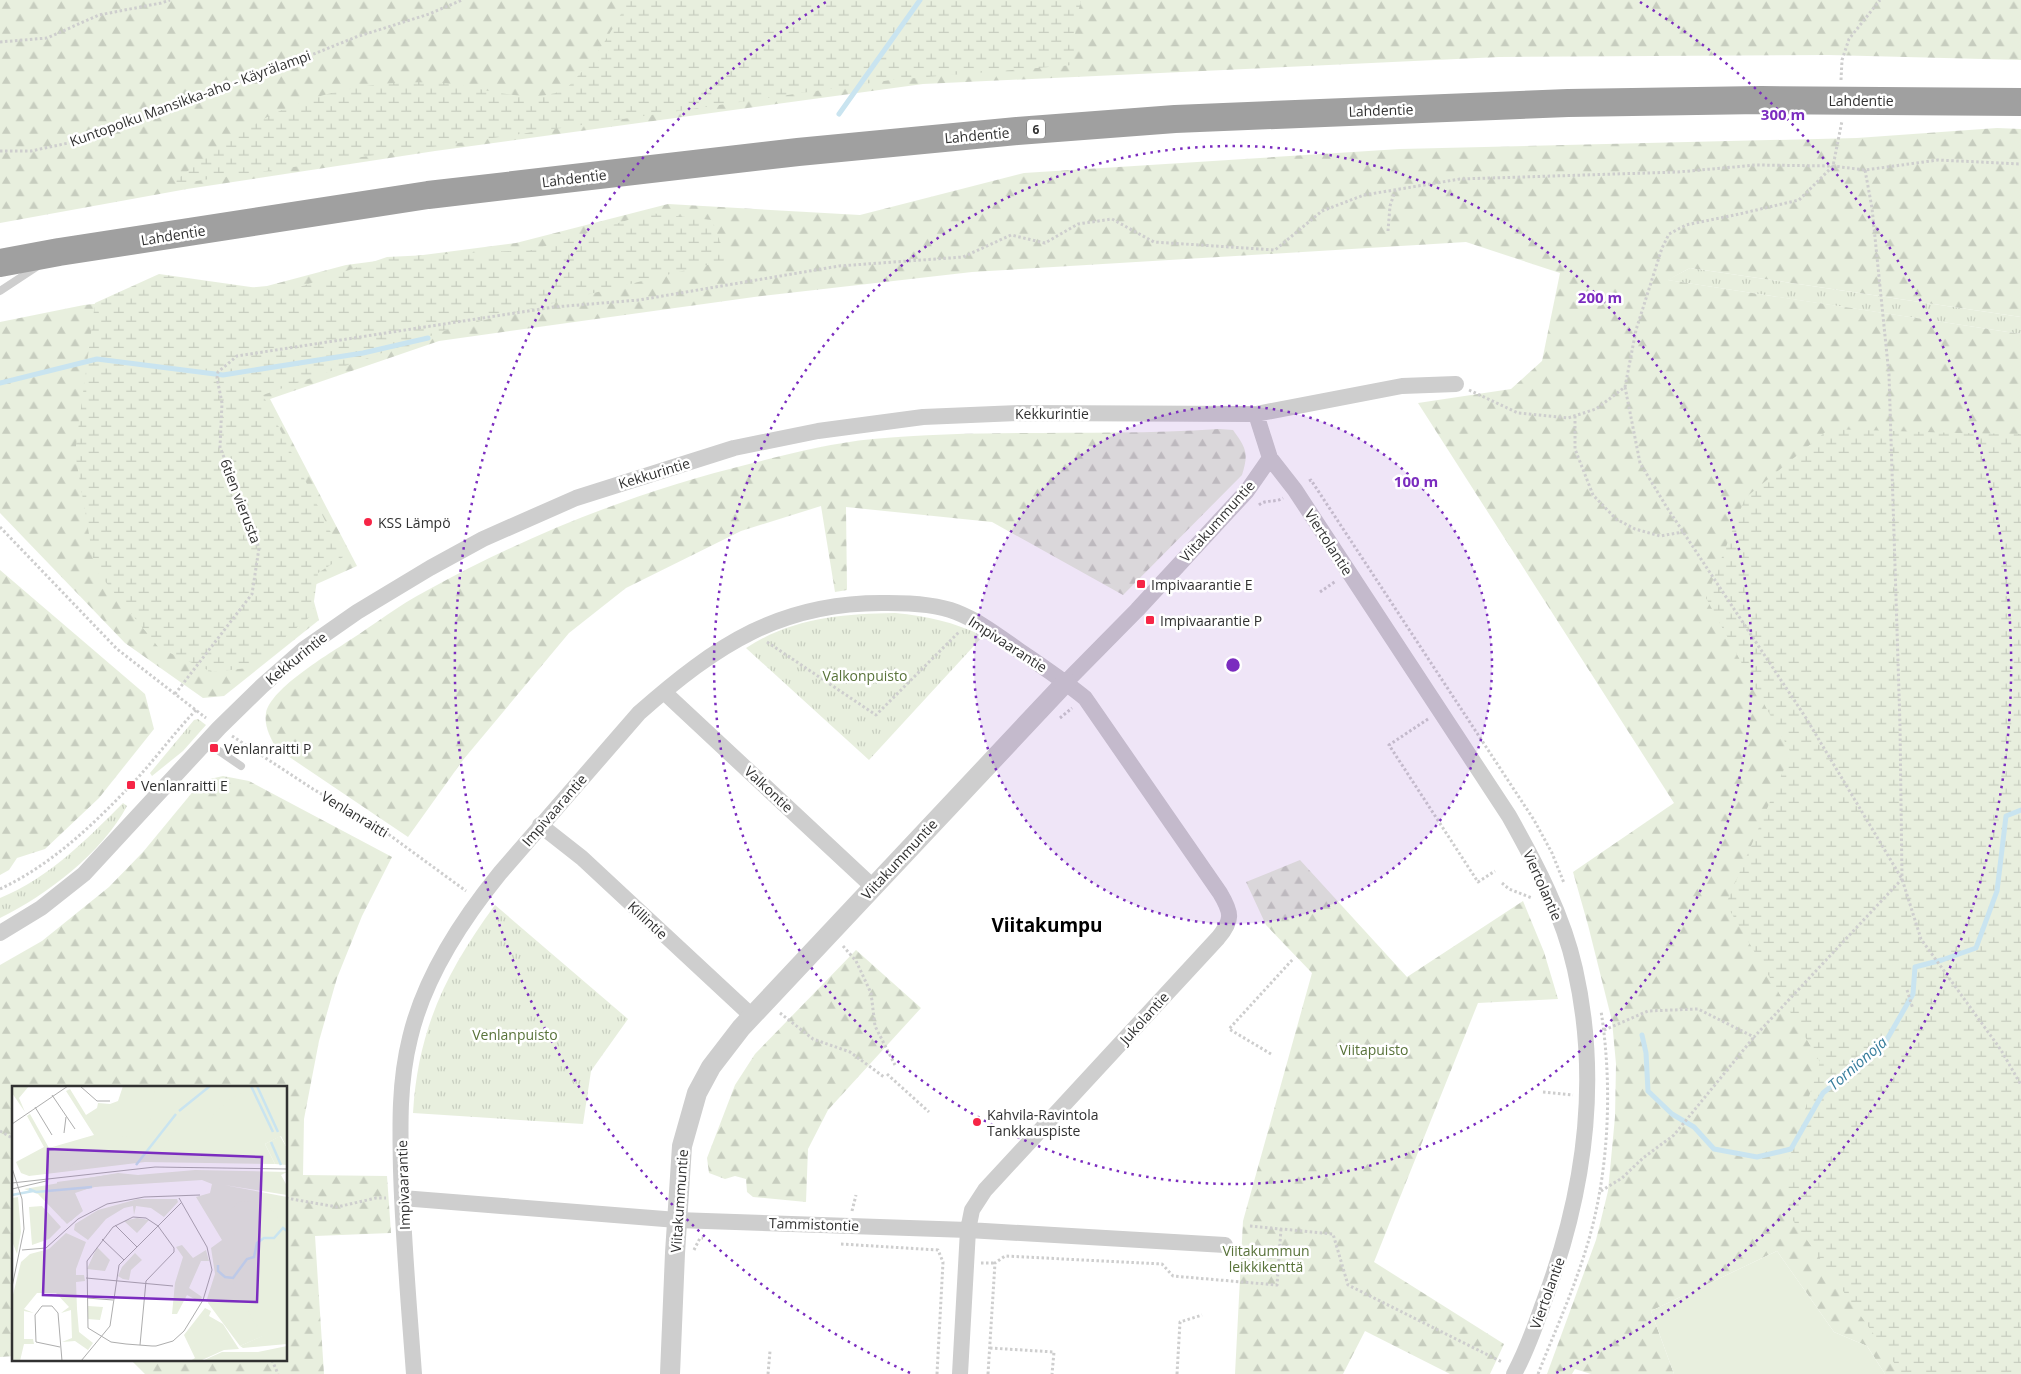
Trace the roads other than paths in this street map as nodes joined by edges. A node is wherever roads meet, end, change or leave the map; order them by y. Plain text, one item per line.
1 (2021, 102) edge
2 (59, 252) junction
3 (0, 263) edge
4 (0, 292) edge
5 (1456, 384) road end
6 (1256, 414) junction
7 (1270, 458) junction
8 (1066, 682) junction
9 (664, 692) junction
10 (206, 742) junction
11 (241, 766) dead end
12 (540, 824) junction
13 (873, 887) junction
14 (0, 933) edge
15 (753, 1017) junction
16 (402, 1198) junction
17 (677, 1220) junction
18 (968, 1230) junction
19 (1226, 1245) dead end
20 (1507, 1371) edge
21 (414, 1374) edge
22 (670, 1374) edge
23 (960, 1374) edge

1 - 2 highway, Lahdentie / 6
2 - 3 highway, Lahdentie / 6
2 - 4 lane
5 - 6 street, Kekkurintie
6 - 7 street
6 - 10 street, Kekkurintie
7 - 8 street, Viitakummuntie
7 - 20 street, Viertolantie
8 - 9 street, Impivaarantie
8 - 13 street, Viitakummuntie
8 - 18 street, Jukolantie
9 - 12 street, Impivaarantie
9 - 13 street, Valkontie
10 - 11 lane
10 - 14 street, Kekkurintie
12 - 15 street, Killintie
12 - 16 street, Impivaarantie
13 - 15 street, Viitakummuntie
15 - 17 street, Viitakummuntie
16 - 17 street, Tammistontie
16 - 21 street, Impivaarantie
17 - 18 street, Tammistontie
17 - 22 street, Viitakummuntie
18 - 19 street, Tammistontie
18 - 23 street, Jukolantie

